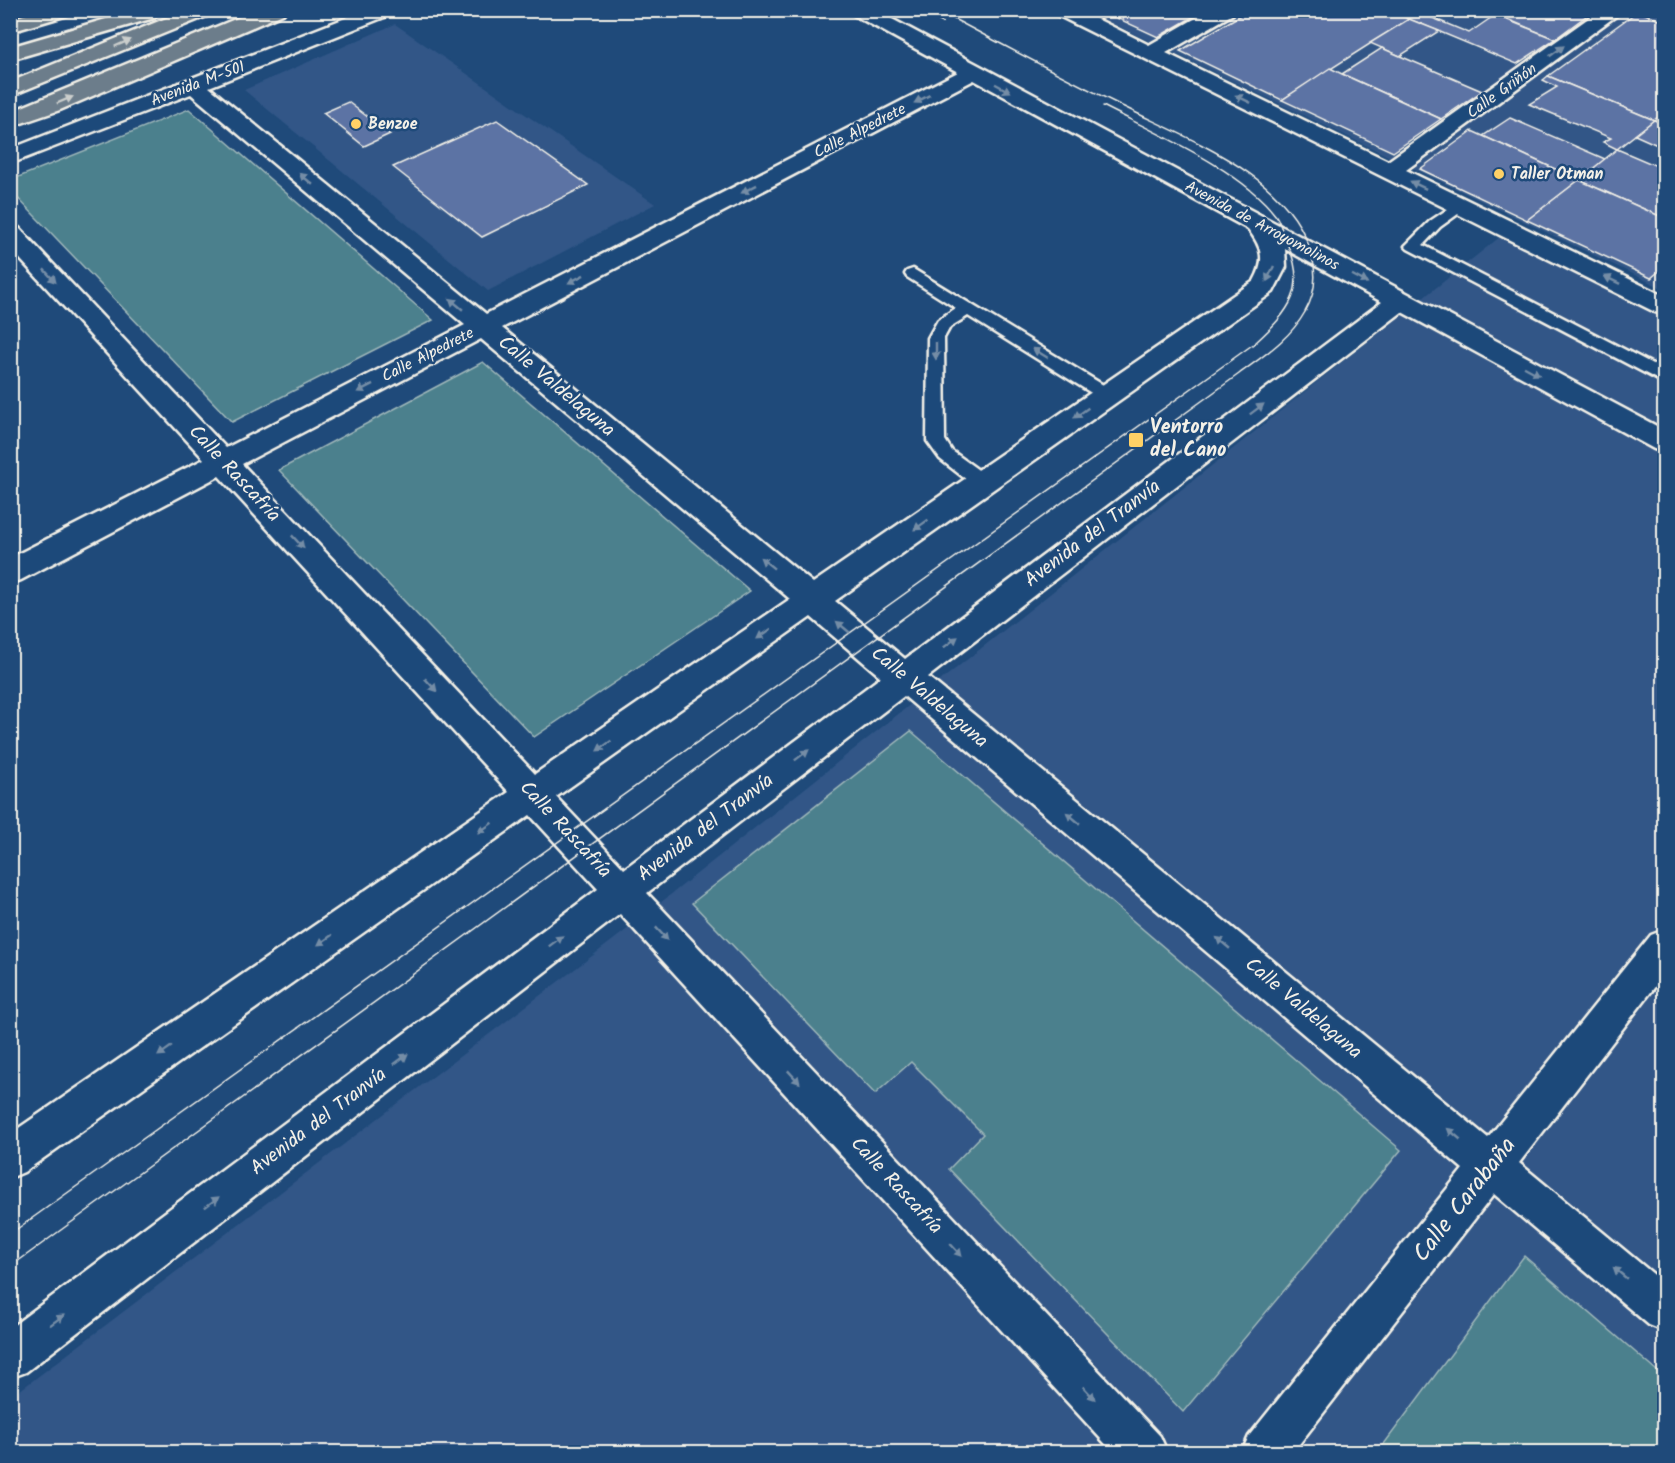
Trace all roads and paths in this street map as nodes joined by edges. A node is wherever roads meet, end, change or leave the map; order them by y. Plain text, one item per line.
1 (64, 10) edge
2 (157, 10) edge
3 (205, 10) edge
4 (276, 10) edge
5 (385, 10) edge
6 (859, 10) edge
7 (1062, 10) edge
8 (1226, 10) edge
9 (1614, 10) edge
10 (10, 26) edge
11 (1150, 53) junction
12 (10, 54) edge
13 (974, 72) junction
14 (194, 86) junction
15 (10, 90) edge
16 (10, 120) edge
17 (10, 157) edge
18 (1390, 171) junction
19 (1460, 206) junction
20 (1256, 223) junction
21 (10, 234) edge
22 (914, 274) dead end
23 (1660, 298) edge
24 (1401, 300) junction
25 (968, 308) junction
26 (483, 326) junction
27 (1665, 377) edge
28 (1107, 395) junction
29 (1665, 442) edge
30 (223, 462) junction
31 (982, 482) junction
32 (10, 572) edge
33 (812, 600) junction
34 (905, 677) junction
35 (533, 795) junction
36 (622, 891) junction
37 (1665, 947) edge
38 (10, 1158) edge
39 (1491, 1166) junction
40 (1665, 1310) edge
41 (10, 1356) edge
42 (1144, 1452) edge
43 (1265, 1452) edge

1 - 10 highway
2 - 12 highway
15 -> 3 highway
16 -> 4 highway
5 - 14 street, Avenida M-501
6 - 13 street, Avenida de Arroyomolinos
7 - 11 street
8 - 11 street
18 -> 9 street, Calle Griñón
18 -> 11 street
13 -> 20 street, Avenida de Arroyomolinos
13 -> 26 street, Calle Alpedrete
14 - 17 street, Avenida M-501
26 -> 14 street, Calle Valdelaguna
19 -> 18 street
23 -> 19 street
19 - 27 lane
20 -> 24 street, Avenida de Arroyomolinos
20 -> 28 street
21 -> 30 street, Calle Rascafría
22 - 25 lane
24 -> 29 street, Avenida de Arroyomolinos
34 -> 24 street, Avenida del Tranvía
28 -> 25 lane
25 -> 31 lane
26 -> 30 street, Calle Alpedrete
33 -> 26 street, Calle Valdelaguna
28 -> 31 street
30 - 32 street, Calle Alpedrete
30 -> 35 street, Calle Rascafría
31 -> 33 street
34 -> 33 street, Calle Valdelaguna
33 -> 35 street
36 -> 34 street, Avenida del Tranvía
39 -> 34 street, Calle Valdelaguna
35 - 36 street, Calle Rascafría
35 -> 38 street
41 -> 36 street, Avenida del Tranvía
36 -> 42 street, Calle Rascafría
37 - 39 street, Calle Carabaña
40 -> 39 street, Calle Valdelaguna
39 - 43 street, Calle Carabaña

